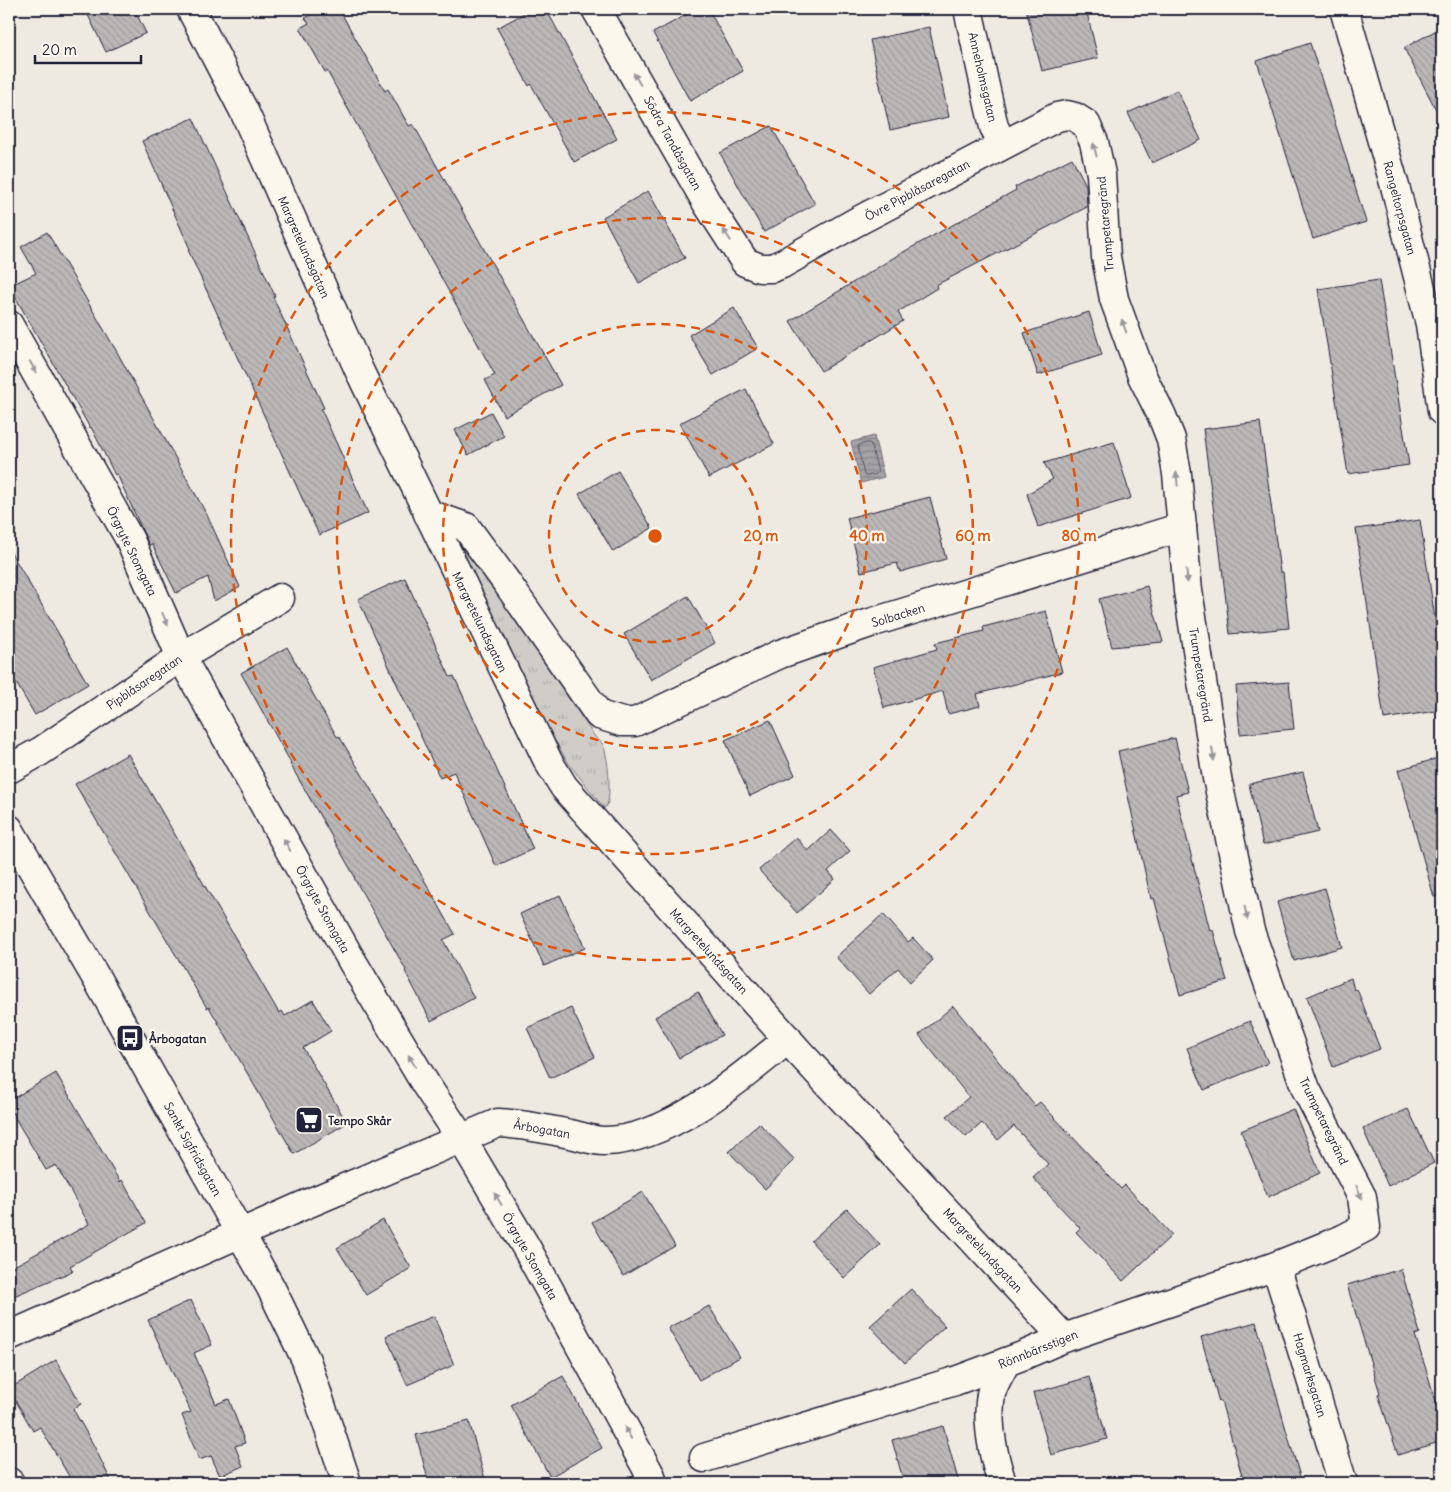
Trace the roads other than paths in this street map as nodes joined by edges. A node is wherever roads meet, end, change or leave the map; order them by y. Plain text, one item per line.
1 (191, 9) edge
2 (596, 9) edge
3 (968, 9) edge
4 (1344, 9) edge
5 (1075, 117) joint
6 (1003, 144) junction
7 (760, 268) joint
8 (9, 324) edge
9 (1442, 411) edge
10 (428, 514) junction
11 (1182, 527) junction
12 (280, 598) dead end
13 (182, 657) junction
14 (9, 768) edge
15 (9, 830) edge
16 (788, 1039) junction
17 (461, 1138) junction
18 (1366, 1228) joint
19 (240, 1234) junction
20 (1276, 1266) junction
21 (9, 1336) edge
22 (1064, 1338) junction
23 (1006, 1362) junction
24 (704, 1458) dead end
25 (652, 1479) edge
26 (347, 1483) edge
27 (1002, 1483) edge
28 (1343, 1483) edge

1 - 10 street, Margretelundsgatan
7 -> 2 street, Södra Tandåsgatan
3 - 6 street, Anneholmsgatan
4 - 9 street, Rangeltorpsgatan
5 - 6 street, Övre Pipblåsaregatan
11 -> 5 street, Trumpetaregränd
6 - 7 street, Övre Pipblåsaregatan
8 -> 13 street, Örgryte Stomgata
10 - 11 street, Solbacken
10 - 16 street, Margretelundsgatan
11 -> 18 street, Trumpetaregränd
12 - 13 street, Pipblåsaregatan
13 - 14 street, Pipblåsaregatan
17 -> 13 street, Örgryte Stomgata
15 - 19 street, Sankt Sigfridsgatan
16 - 17 street, Årbogatan
16 - 22 street, Margretelundsgatan
17 - 19 street, Årbogatan
25 -> 17 street, Örgryte Stomgata
18 - 20 street, Rönnbärsstigen
19 - 21 street, Årbogatan
19 - 26 street, Sankt Sigfridsgatan
20 - 22 street, Rönnbärsstigen
20 - 28 street, Hagmarksgatan
22 - 23 street, Rönnbärsstigen
23 - 24 street, Rönnbärsstigen
23 - 27 street

